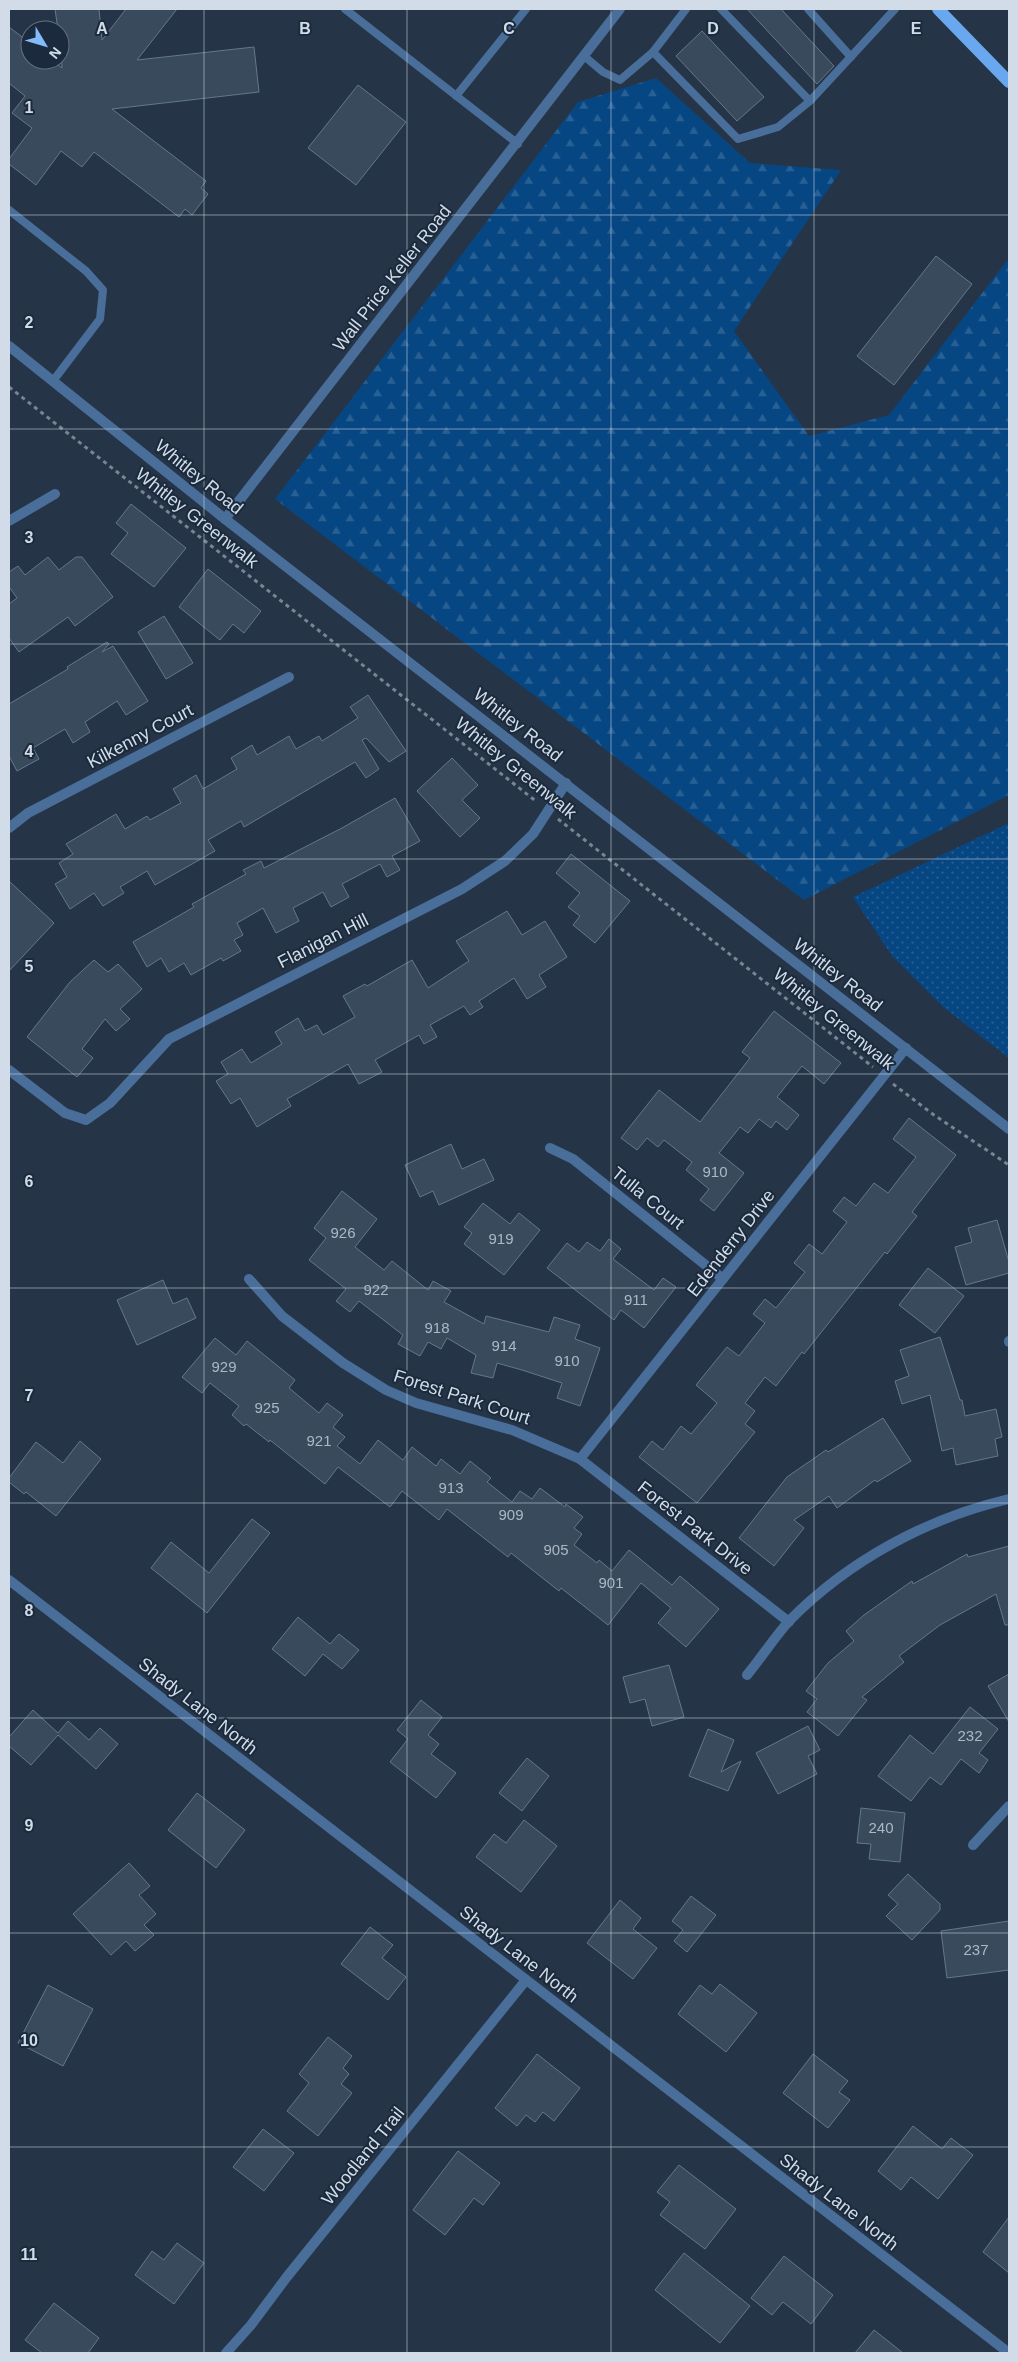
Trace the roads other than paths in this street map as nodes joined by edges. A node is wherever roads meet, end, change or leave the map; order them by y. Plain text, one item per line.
1 (345, 9) edge
2 (526, 9) edge
3 (620, 9) edge
4 (686, 9) edge
5 (721, 9) edge
6 (808, 9) edge
7 (895, 9) edge
8 (938, 9) edge
9 (653, 52) junction
10 (584, 56) junction
11 (851, 57) junction
12 (1009, 82) edge
13 (456, 96) junction
14 (810, 101) junction
15 (518, 144) junction
16 (9, 210) edge
17 (9, 346) edge
18 (53, 381) junction
19 (55, 494) dead end
20 (225, 519) junction
21 (9, 521) edge
22 (288, 677) dead end
23 (566, 783) junction
24 (9, 828) edge
25 (906, 1048) junction
26 (9, 1070) edge
27 (1009, 1129) edge
28 (550, 1148) dead end
29 (249, 1279) dead end
30 (723, 1279) junction
31 (580, 1459) junction
32 (1009, 1499) edge
33 (9, 1580) edge
34 (788, 1622) junction
35 (747, 1675) dead end
36 (1009, 1806) edge
37 (973, 1845) dead end
38 (526, 1980) junction
39 (229, 2352) edge
40 (1009, 2353) edge

1 - 13 lane
2 - 13 lane
3 - 10 street, Wall Price Keller Road
4 - 9 lane
5 - 14 lane
6 - 11 lane
7 - 11 lane
8 - 12 main road
9 - 10 lane
9 - 14 lane
10 - 15 street, Wall Price Keller Road
11 - 14 lane
13 - 15 lane
15 - 20 street, Wall Price Keller Road
16 - 18 lane
17 - 18 street, Whitley Road
18 - 20 street, Whitley Road
19 - 21 street
20 - 23 street, Whitley Road
22 - 24 street, Kilkenny Court
23 - 25 street, Whitley Road
23 - 26 street, Flanigan Hill
25 - 27 street, Whitley Road
25 - 30 street, Edenderry Drive
28 - 30 street, Tulla Court
29 - 31 street, Forest Park Court
30 - 31 street, Edenderry Drive
31 - 34 street, Forest Park Drive
32 - 34 street
33 - 38 street, Shady Lane North
34 - 35 street
36 - 37 street
38 - 39 street, Woodland Trail
38 - 40 street, Shady Lane North

